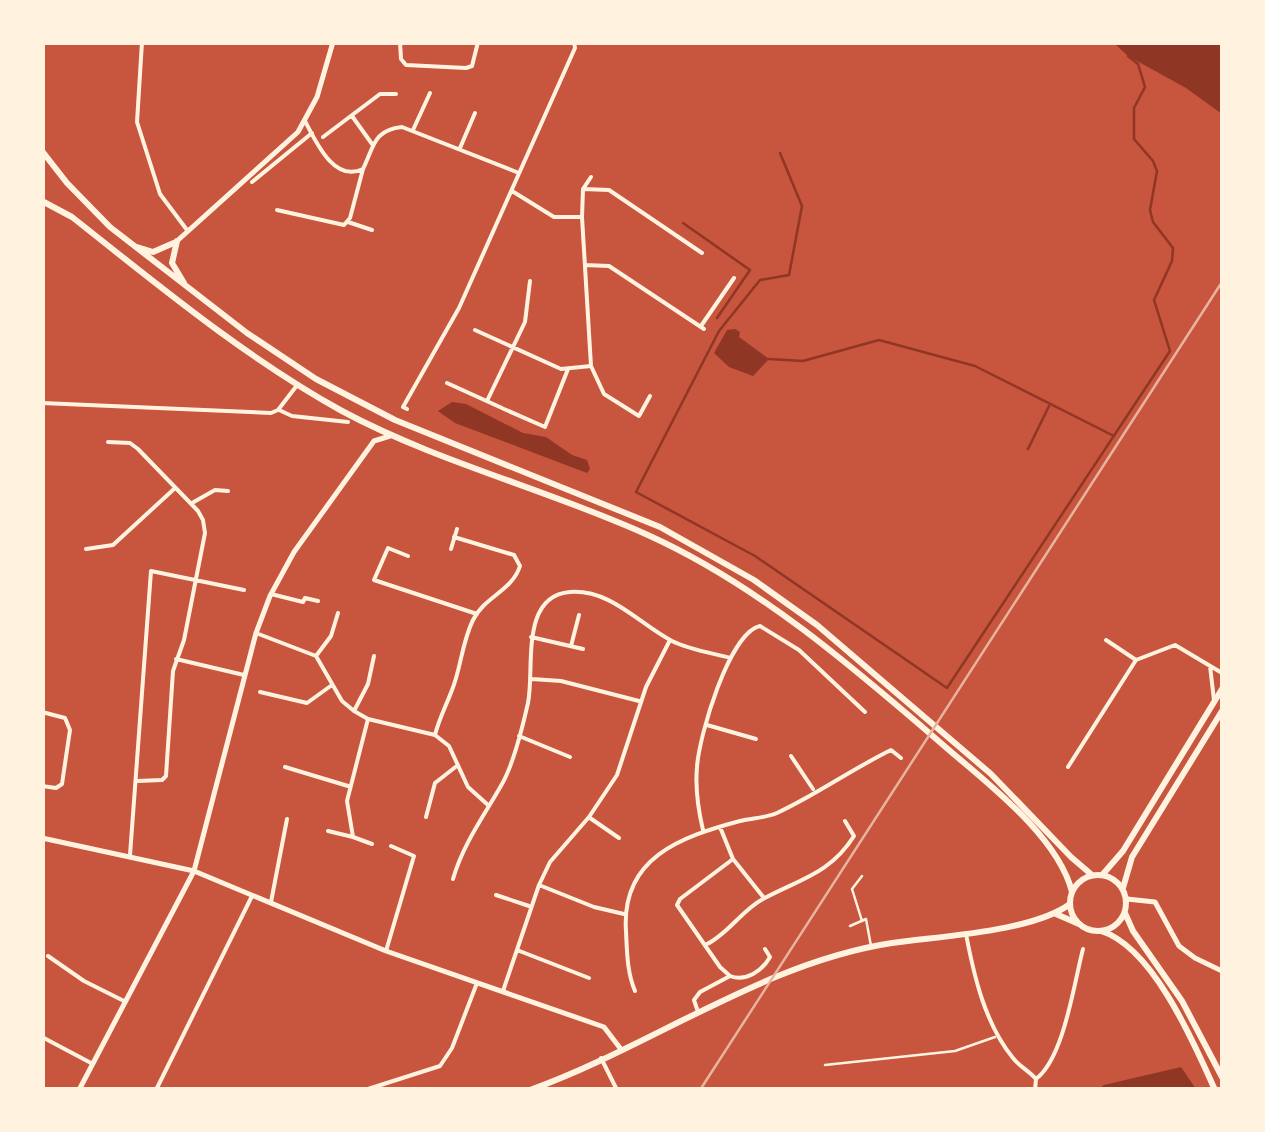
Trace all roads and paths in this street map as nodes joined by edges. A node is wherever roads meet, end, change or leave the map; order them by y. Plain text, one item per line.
1 (142, 42) edge
2 (333, 42) edge
3 (400, 42) edge
4 (478, 42) edge
5 (574, 42) edge
6 (430, 93) dead end
7 (396, 94) dead end
8 (475, 113) dead end
9 (352, 116) junction
10 (305, 121) junction
11 (413, 130) junction
12 (312, 134) junction
13 (324, 137) dead end
14 (372, 144) junction
15 (460, 148) junction
16 (42, 151) edge
17 (363, 169) junction
18 (520, 173) junction
19 (591, 176) dead end
20 (252, 182) dead end
21 (583, 189) junction
22 (512, 191) junction
23 (42, 201) edge
24 (277, 210) dead end
25 (582, 217) junction
26 (348, 222) junction
27 (188, 230) junction
28 (372, 230) dead end
29 (177, 241) junction
30 (130, 244) junction
31 (702, 253) dead end
32 (584, 265) junction
33 (734, 278) dead end
34 (530, 280) dead end
35 (191, 292) junction
36 (475, 330) dead end
37 (515, 349) junction
38 (591, 366) junction
39 (568, 369) junction
40 (447, 382) dead end
41 (298, 384) junction
42 (650, 396) dead end
43 (42, 402) edge
44 (487, 402) junction
45 (407, 409) dead end
46 (278, 410) junction
47 (348, 422) dead end
48 (366, 423) junction
49 (392, 435) junction
50 (108, 442) dead end
51 (373, 443) junction
52 (175, 488) junction
53 (228, 491) dead end
54 (190, 504) junction
55 (457, 528) dead end
56 (454, 536) junction
57 (451, 549) dead end
58 (86, 550) dead end
59 (408, 556) dead end
60 (196, 578) junction
61 (244, 590) dead end
62 (271, 594) junction
63 (318, 601) dead end
64 (338, 613) dead end
65 (477, 614) junction
66 (579, 615) dead end
67 (256, 633) junction
68 (531, 636) junction
69 (670, 640) junction
70 (1106, 640) dead end
71 (572, 646) junction
72 (583, 649) dead end
73 (316, 656) junction
74 (374, 656) dead end
75 (731, 658) junction
76 (176, 659) junction
77 (1136, 660) junction
78 (1210, 666) junction
79 (1222, 673) edge
80 (244, 675) junction
81 (532, 679) junction
82 (334, 685) junction
83 (1222, 689) edge
84 (260, 692) dead end
85 (641, 701) junction
86 (1214, 703) junction
87 (1222, 711) edge
88 (42, 712) edge
89 (354, 712) junction
90 (865, 712) dead end
91 (368, 719) junction
92 (705, 724) junction
93 (435, 735) junction
94 (518, 735) junction
95 (756, 739) dead end
96 (791, 756) dead end
97 (570, 757) dead end
98 (901, 758) dead end
99 (458, 765) junction
100 (285, 767) dead end
101 (1068, 767) dead end
102 (137, 781) junction
103 (349, 784) junction
104 (42, 786) edge
105 (814, 791) junction
106 (488, 806) junction
107 (426, 817) dead end
108 (589, 817) junction
109 (287, 818) dead end
110 (845, 821) dead end
111 (720, 827) junction
112 (328, 831) dead end
113 (704, 832) junction
114 (353, 837) junction
115 (42, 838) edge
116 (619, 838) dead end
117 (372, 844) dead end
118 (392, 846) dead end
119 (130, 856) junction
120 (732, 859) junction
121 (194, 872) junction
122 (1103, 874) junction
123 (1092, 875) junction
124 (862, 876) dead end
125 (452, 879) dead end
126 (539, 885) junction
127 (1123, 888) junction
128 (1072, 892) junction
129 (496, 895) dead end
130 (252, 896) junction
131 (764, 898) junction
132 (1126, 899) junction
133 (271, 904) junction
134 (1070, 904) junction
135 (530, 906) junction
136 (1125, 913) junction
137 (625, 914) junction
138 (1054, 914) junction
139 (862, 921) junction
140 (1079, 924) junction
141 (850, 926) dead end
142 (1101, 931) junction
143 (966, 934) junction
144 (706, 944) junction
145 (871, 947) junction
146 (765, 949) dead end
147 (1083, 949) dead end
148 (517, 950) junction
149 (386, 951) junction
150 (46, 966) dead end
151 (1222, 971) edge
152 (730, 976) junction
153 (589, 978) dead end
154 (476, 983) junction
155 (504, 991) junction
156 (635, 991) dead end
157 (124, 1001) junction
158 (698, 1014) junction
159 (998, 1036) junction
160 (42, 1038) edge
161 (620, 1048) junction
162 (601, 1058) junction
163 (92, 1064) junction
164 (825, 1065) dead end
165 (1222, 1077) edge
166 (1036, 1079) junction
167 (79, 1090) edge
168 (156, 1090) edge
169 (364, 1090) edge
170 (530, 1090) edge
171 (617, 1090) edge
172 (1035, 1090) edge
173 (1215, 1090) edge

1 - 27 street
2 - 10 main road
3 - 4 street
5 - 18 street
6 - 11 street
7 - 9 street
8 - 15 street
9 - 13 street
9 - 14 street
10 - 12 street
10 - 27 main road
11 - 14 street
11 - 15 street
12 - 17 street
12 - 20 street
14 - 17 street
15 - 18 street
16 - 30 main road
17 - 26 street
18 - 22 street
19 - 21 street
21 - 25 street
21 - 31 street
22 - 25 street
22 - 45 street
23 - 41 main road
24 - 26 street
25 - 32 street
26 - 28 street
27 - 29 main road
29 - 30 main road
29 - 35 main road
30 - 35 main road
32 - 33 street
32 - 38 street
34 - 37 street
35 - 123 main road
36 - 37 street
37 - 39 street
37 - 44 street
38 - 39 street
38 - 42 street
39 - 44 street
40 - 44 street
41 - 46 street
41 - 48 main road
43 - 46 street
46 - 47 street
48 - 49 main road
48 - 51 main road
49 - 51 main road
49 - 128 main road
50 - 52 street
51 - 62 main road
52 - 54 street
52 - 58 street
53 - 54 street
54 - 60 street
55 - 56 street
56 - 57 street
56 - 65 street
59 - 65 street
60 - 61 street
60 - 76 street
60 - 102 street
62 - 63 street
62 - 67 main road
64 - 73 street
65 - 93 street
66 - 71 street
67 - 73 street
67 - 80 main road
68 - 69 street
68 - 71 street
68 - 81 street
69 - 75 street
69 - 85 street
70 - 77 street
71 - 72 street
73 - 82 street
74 - 89 street
75 - 90 street
75 - 92 street
76 - 80 street
76 - 102 street
77 - 78 street
77 - 101 street
78 - 79 street
78 - 86 street
80 - 121 main road
81 - 85 street
81 - 94 street
82 - 84 street
82 - 89 street
83 - 86 main road
85 - 108 street
86 - 122 main road
87 - 127 main road
88 - 104 street
89 - 91 street
91 - 93 street
91 - 103 street
92 - 95 street
92 - 113 street
93 - 99 street
94 - 97 street
94 - 106 street
96 - 105 street
98 - 105 street
99 - 106 street
99 - 107 street
100 - 103 street
102 - 119 street
103 - 114 street
105 - 111 street
106 - 125 street
108 - 116 street
108 - 126 street
109 - 133 street
110 - 131 street
111 - 113 street
111 - 120 street
112 - 114 street
113 - 137 street
114 - 117 street
115 - 119 main road
118 - 149 street
119 - 121 main road
120 - 131 street
120 - 144 street
121 - 130 main road
121 - 157 main road
122 - 123 main road
122 - 127 main road
123 - 128 main road
124 - 139 lane
126 - 135 street
126 - 137 street
127 - 132 main road
128 - 134 main road
129 - 135 street
130 - 133 main road
130 - 168 street
131 - 144 street
132 - 136 main road
132 - 151 main road
133 - 149 main road
134 - 138 main road
134 - 140 main road
135 - 148 street
136 - 142 main road
136 - 165 main road
137 - 156 street
138 - 140 main road
138 - 143 main road
139 - 141 lane
139 - 145 lane
140 - 142 main road
142 - 173 main road
143 - 145 main road
143 - 159 street
144 - 152 street
145 - 158 main road
146 - 152 street
147 - 166 street
148 - 153 street
148 - 155 street
149 - 154 main road
150 - 157 street
152 - 158 street
154 - 155 main road
154 - 169 street
155 - 161 main road
157 - 163 main road
158 - 161 main road
159 - 164 lane
159 - 166 street
160 - 163 street
161 - 162 main road
162 - 170 main road
162 - 171 street
163 - 167 main road
166 - 172 street

